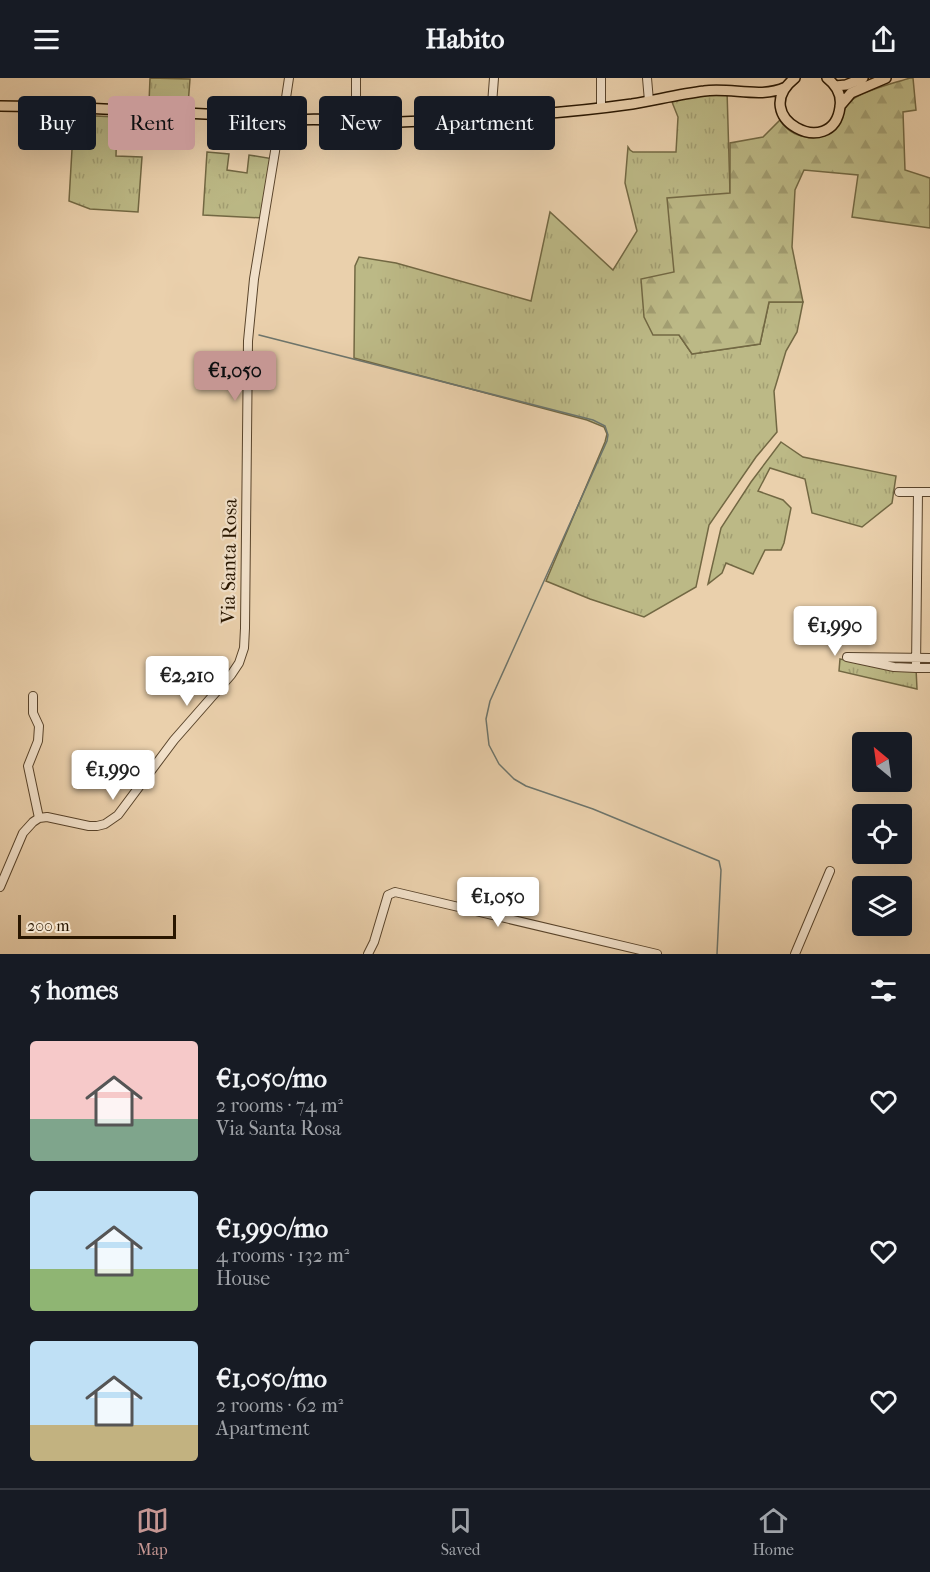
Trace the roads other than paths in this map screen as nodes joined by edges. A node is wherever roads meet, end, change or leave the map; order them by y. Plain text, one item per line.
1 (289, 78) edge
2 (356, 78) edge
3 (495, 78) edge
4 (601, 78) edge
5 (647, 78) edge
6 (795, 78) edge
7 (827, 78) edge
8 (863, 78) edge
9 (893, 78) edge
10 (883, 79) edge
11 (835, 86) junction
12 (786, 87) junction
13 (751, 92) junction
14 (284, 96) edge
15 (356, 96) edge
16 (493, 96) edge
17 (648, 101) junction
18 (0, 106) edge
19 (601, 106) junction
20 (840, 106) junction
21 (781, 108) junction
22 (555, 111) edge
23 (207, 114) edge
24 (276, 150) edge
25 (899, 492) dead end
26 (918, 492) junction
27 (930, 492) edge
28 (916, 658) junction
29 (930, 658) edge
30 (916, 668) junction
31 (930, 668) edge
32 (33, 696) dead end
33 (39, 818) junction
34 (830, 871) dead end
35 (0, 887) edge
36 (368, 954) edge
37 (657, 954) edge
38 (795, 954) edge

1 - 14 street
2 - 15 street
3 - 16 street
4 - 19 street
5 - 17 street
6 - 12 main road
7 - 11 main road
8 - 11 main road
9 - 10 street
10 - 20 main road
11 - 20 main road
12 - 13 main road
12 - 21 main road
13 - 17 main road
13 - 21 main road
17 - 19 main road
18 - 23 main road
19 - 22 main road
20 - 21 main road
24 - 33 street, Via Santa Rosa
25 - 26 street
26 - 27 street
26 - 28 street
28 - 29 street
28 - 30 street
28 - 30 street
30 - 31 street
32 - 33 street
33 - 35 street
34 - 38 street
36 - 37 street

